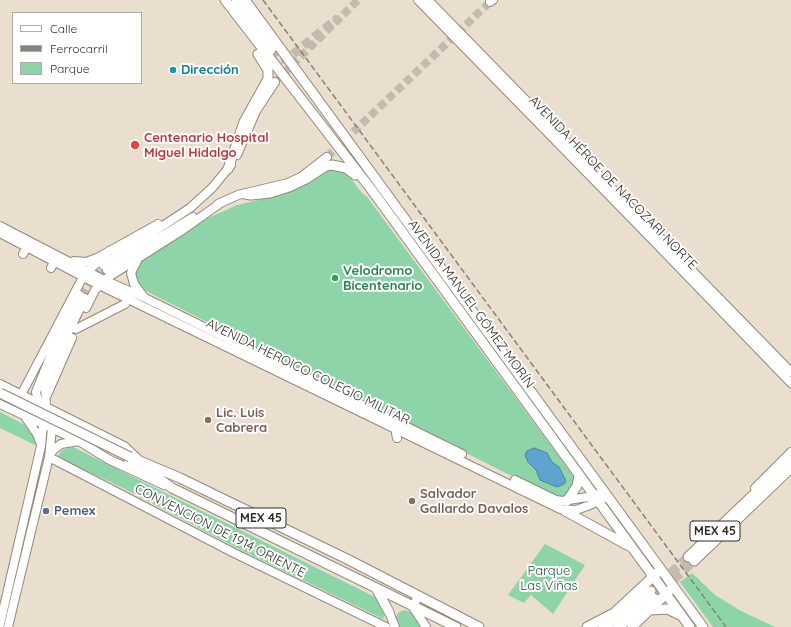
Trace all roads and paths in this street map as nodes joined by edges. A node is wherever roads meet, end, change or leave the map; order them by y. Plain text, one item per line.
1 (218, 0) edge
2 (225, 0) edge
3 (236, 0) edge
4 (245, 0) edge
5 (418, 0) edge
6 (428, 0) edge
7 (257, 47) junction
8 (271, 50) tunnel mouth
9 (275, 82) tunnel mouth
10 (328, 157) tunnel mouth
11 (228, 170) junction
12 (371, 189) junction
13 (245, 194) junction
14 (222, 202) junction
15 (190, 208) junction
16 (0, 226) edge
17 (0, 233) edge
18 (109, 252) junction
19 (140, 257) junction
20 (70, 261) junction
21 (86, 273) junction
22 (102, 282) junction
23 (143, 297) junction
24 (125, 304) dead end
25 (470, 325) junction
26 (76, 329) junction
27 (502, 351) junction
28 (791, 372) edge
29 (41, 376) junction
30 (28, 382) junction
31 (0, 384) edge
32 (791, 384) edge
33 (0, 394) edge
34 (21, 395) junction
35 (46, 397) junction
36 (0, 400) edge
37 (38, 403) junction
38 (0, 404) edge
39 (46, 407) junction
40 (24, 416) junction
41 (43, 425) junction
42 (395, 428) junction
43 (52, 429) junction
44 (397, 438) dead end
45 (79, 442) junction
46 (41, 446) junction
47 (791, 452) edge
48 (49, 457) junction
49 (791, 459) edge
50 (129, 460) junction
51 (140, 461) junction
52 (791, 468) edge
53 (791, 474) edge
54 (579, 475) junction
55 (172, 488) junction
56 (606, 493) junction
57 (596, 499) junction
58 (567, 501) junction
59 (742, 506) junction
60 (565, 511) junction
61 (729, 529) junction
62 (631, 547) junction
63 (661, 570) junction
64 (652, 577) junction
65 (673, 587) junction
66 (376, 588) junction
67 (666, 594) junction
68 (418, 596) junction
69 (414, 607) junction
70 (651, 610) junction
71 (388, 612) joint
72 (684, 618) junction
73 (0, 624) edge
74 (384, 626) edge
75 (8, 627) edge
76 (395, 627) edge
77 (426, 627) edge
78 (456, 627) edge
79 (479, 627) edge
80 (587, 627) edge
81 (603, 627) edge
82 (618, 627) edge
83 (632, 627) edge
84 (690, 627) edge
85 (703, 627) edge

1 - 7 main road
2 - 7 main road, AVENIDA MANUEL GÓMEZ MORÍN
3 - 8 main road
4 - 27 main road, AVENIDA MANUEL GÓMEZ MORÍN
5 - 32 street, AVENIDA HÉROE DE NACOZARI NORTE
6 - 28 street, AVENIDA HÉROE DE NACOZARI NORTE
7 - 11 main road
7 - 12 main road, AVENIDA MANUEL GÓMEZ MORÍN
9 - 11 street
10 - 13 street
11 - 15 street
12 - 13 main road
12 - 25 main road, AVENIDA MANUEL GÓMEZ MORÍN
13 - 14 street
14 - 15 street
14 - 19 street
15 - 18 street
16 - 20 street, AVENIDA HEROICO COLEGIO MILITAR
17 - 21 street, AVENIDA HEROICO COLEGIO MILITAR
18 - 20 street
18 - 21 street
19 - 22 street
19 - 23 street
20 - 21 street, AVENIDA HEROICO COLEGIO MILITAR
21 - 22 street, AVENIDA HEROICO COLEGIO MILITAR
21 - 30 street
22 - 23 street, AVENIDA HEROICO COLEGIO MILITAR
22 - 26 street
22 - 42 street, AVENIDA HEROICO COLEGIO MILITAR
23 - 58 street, AVENIDA HEROICO COLEGIO MILITAR
24 - 26 street
25 - 27 main road
25 - 54 main road, AVENIDA MANUEL GÓMEZ MORÍN
26 - 35 street
27 - 56 main road, AVENIDA MANUEL GÓMEZ MORÍN
29 - 30 street
29 - 35 street
29 - 37 street
30 - 34 street
31 - 34 street
33 - 50 main road, MEX 45, bridge
34 - 37 street
35 - 39 street
36 - 50 main road, MEX 45
37 - 39 street
37 - 41 street
38 - 40 street
39 - 43 street
39 - 51 street
40 - 41 street
40 - 46 street
41 - 43 street
41 - 46 street
42 - 44 street
42 - 60 street, AVENIDA HEROICO COLEGIO MILITAR
43 - 45 street
43 - 48 street
45 - 48 street
45 - 55 street
46 - 73 street
47 - 59 street, MEX 45
48 - 74 street, CONVENCION DE 1914 ORIENTE
48 - 75 street
49 - 59 main road
50 - 51 main road, MEX 45
50 - 55 main road, MEX 45
51 - 68 main road, MEX 45
52 - 61 main road
53 - 61 street, MEX 45
54 - 57 main road, AVENIDA MANUEL GÓMEZ MORÍN
54 - 58 main road
55 - 66 main road, MEX 45
56 - 57 street, AVENIDA HEROICO COLEGIO MILITAR
56 - 63 main road, AVENIDA MANUEL GÓMEZ MORÍN
57 - 58 street, AVENIDA HEROICO COLEGIO MILITAR
57 - 60 street, AVENIDA HEROICO COLEGIO MILITAR
57 - 62 main road, AVENIDA MANUEL GÓMEZ MORÍN
59 - 61 main road, MEX 45
60 - 62 main road
62 - 64 main road, AVENIDA MANUEL GÓMEZ MORÍN
63 - 64 main road
63 - 65 main road, AVENIDA MANUEL GÓMEZ MORÍN
64 - 67 main road, AVENIDA MANUEL GÓMEZ MORÍN
64 - 80 main road
65 - 67 main road
65 - 85 main road, AVENIDA MANUEL GÓMEZ MORÍN
66 - 69 main road, MEX 45
66 - 71 main road
67 - 70 main road
67 - 72 main road, AVENIDA MANUEL GÓMEZ MORÍN
68 - 69 street
68 - 79 main road, MEX 45
69 - 77 street
69 - 78 main road, MEX 45
70 - 72 main road
70 - 83 main road
71 - 76 street
72 - 84 main road, AVENIDA MANUEL GÓMEZ MORÍN
81 - 82 main road

